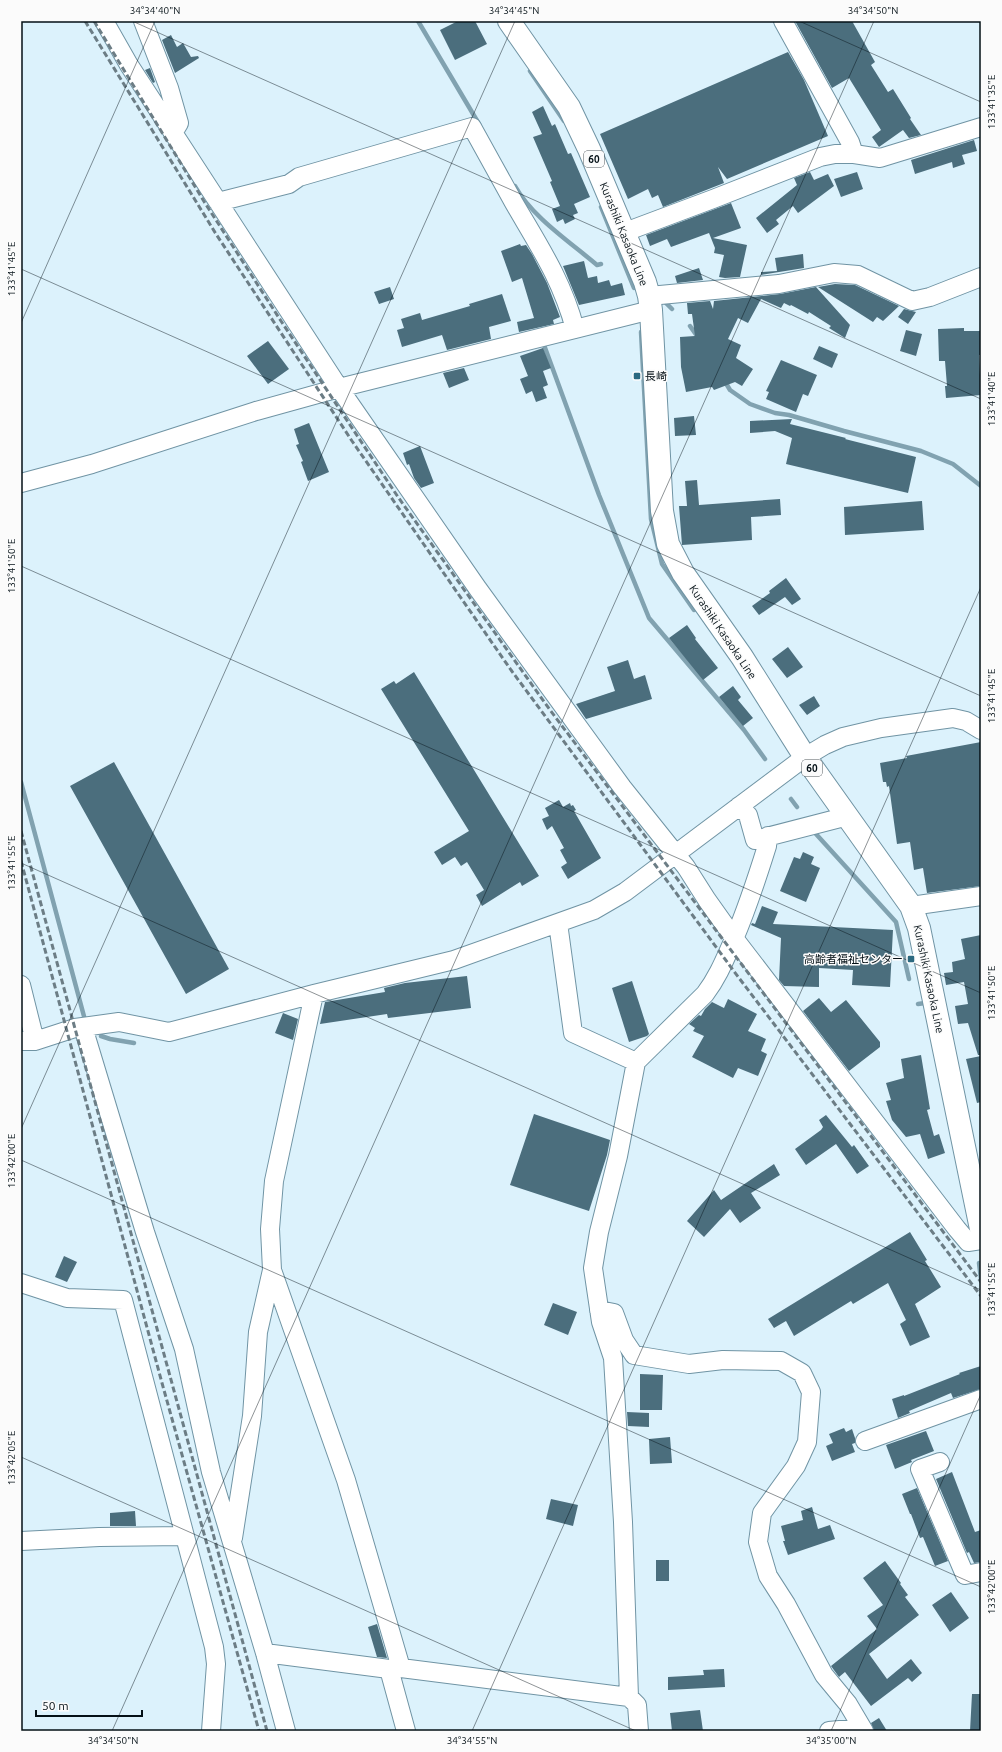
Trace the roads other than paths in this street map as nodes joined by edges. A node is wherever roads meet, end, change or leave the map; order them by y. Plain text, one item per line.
1 (104, 21) edge
2 (143, 21) edge
3 (509, 21) edge
4 (783, 21) edge
5 (981, 127) edge
6 (173, 133) junction
7 (854, 154) junction
8 (218, 202) junction
9 (625, 232) junction
10 (981, 277) edge
11 (650, 303) junction
12 (575, 329) junction
13 (339, 388) junction
14 (21, 483) edge
15 (981, 730) edge
16 (804, 757) junction
17 (739, 806) junction
18 (848, 816) junction
19 (768, 836) junction
20 (676, 854) junction
21 (981, 896) edge
22 (911, 906) junction
23 (558, 924) junction
24 (734, 938) junction
25 (21, 985) edge
26 (314, 994) junction
27 (83, 1027) junction
28 (28, 1041) edge
29 (21, 1055) edge
30 (636, 1062) junction
31 (981, 1229) edge
32 (981, 1240) edge
33 (272, 1270) junction
34 (21, 1283) edge
35 (599, 1310) junction
36 (981, 1399) edge
37 (866, 1441) dead end
38 (940, 1462) dead end
39 (184, 1536) junction
40 (21, 1541) edge
41 (233, 1541) junction
42 (981, 1572) edge
43 (265, 1653) junction
44 (395, 1669) junction
45 (629, 1697) junction
46 (863, 1729) edge
47 (211, 1731) edge
48 (286, 1731) edge
49 (406, 1731) edge
50 (639, 1731) edge
51 (829, 1731) edge

1 - 6 street
2 - 6 street
3 - 9 main road, Kurashiki Kasaoka Line / 60
4 - 7 street
5 - 7 street
6 - 8 street
7 - 9 street
8 - 12 street
8 - 13 street
9 - 11 main road, Kurashiki Kasaoka Line / 60
10 - 11 street
11 - 12 street
11 - 16 main road, Kurashiki Kasaoka Line / 60
12 - 13 street
13 - 14 street
13 - 20 street
15 - 16 street
16 - 17 street
16 - 18 main road, Kurashiki Kasaoka Line / 60
17 - 19 street
17 - 20 street
18 - 19 street
18 - 22 main road, Kurashiki Kasaoka Line / 60
19 - 24 street
20 - 23 street
20 - 24 street
21 - 22 street
22 - 31 main road, Kurashiki Kasaoka Line / 60
23 - 26 street
23 - 30 street
24 - 30 street
24 - 32 street
25 - 28 street
26 - 27 street
26 - 33 street
27 - 28 street
27 - 41 street
28 - 29 street
30 - 35 street
33 - 41 street
33 - 44 street
34 - 39 street
35 - 45 street
35 - 46 street
36 - 37 street
38 - 42 street
39 - 40 street
39 - 47 street
41 - 43 street
43 - 44 street
43 - 48 street
44 - 45 street
44 - 49 street
45 - 50 street
46 - 51 street

